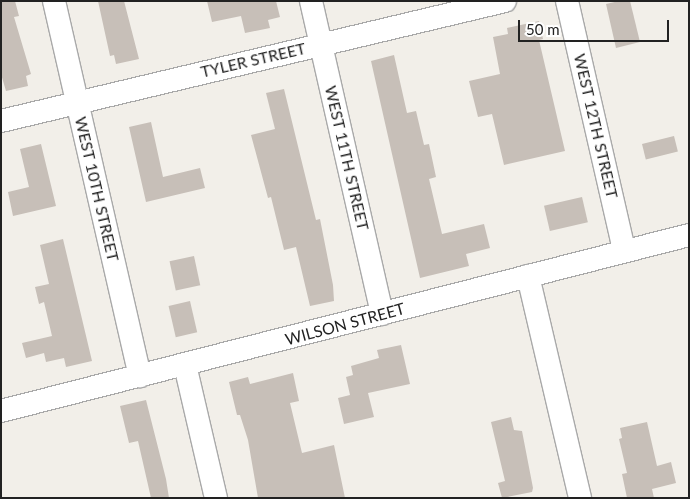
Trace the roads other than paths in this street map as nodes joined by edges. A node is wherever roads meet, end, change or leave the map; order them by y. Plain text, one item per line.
1 (54, 1) edge
2 (311, 1) edge
3 (505, 1) edge
4 (567, 1) edge
5 (321, 44) junction
6 (77, 102) junction
7 (1, 121) edge
8 (689, 235) edge
9 (624, 250) junction
10 (528, 276) junction
11 (382, 314) junction
12 (185, 365) junction
13 (140, 376) junction
14 (1, 411) edge
15 (216, 498) edge
16 (580, 498) edge

1 - 6 street, WEST 10TH STREET
2 - 5 street, WEST 11TH STREET
3 - 5 street, TYLER STREET
4 - 9 street, WEST 12TH STREET
5 - 6 street, TYLER STREET
5 - 11 street, WEST 11TH STREET
6 - 7 street, TYLER STREET
6 - 13 street, WEST 10TH STREET
8 - 9 street, WILSON STREET
9 - 10 street, WILSON STREET
10 - 11 street, WILSON STREET
10 - 16 street
11 - 12 street, WILSON STREET
12 - 13 street, WILSON STREET
12 - 15 street
13 - 14 street, WILSON STREET

